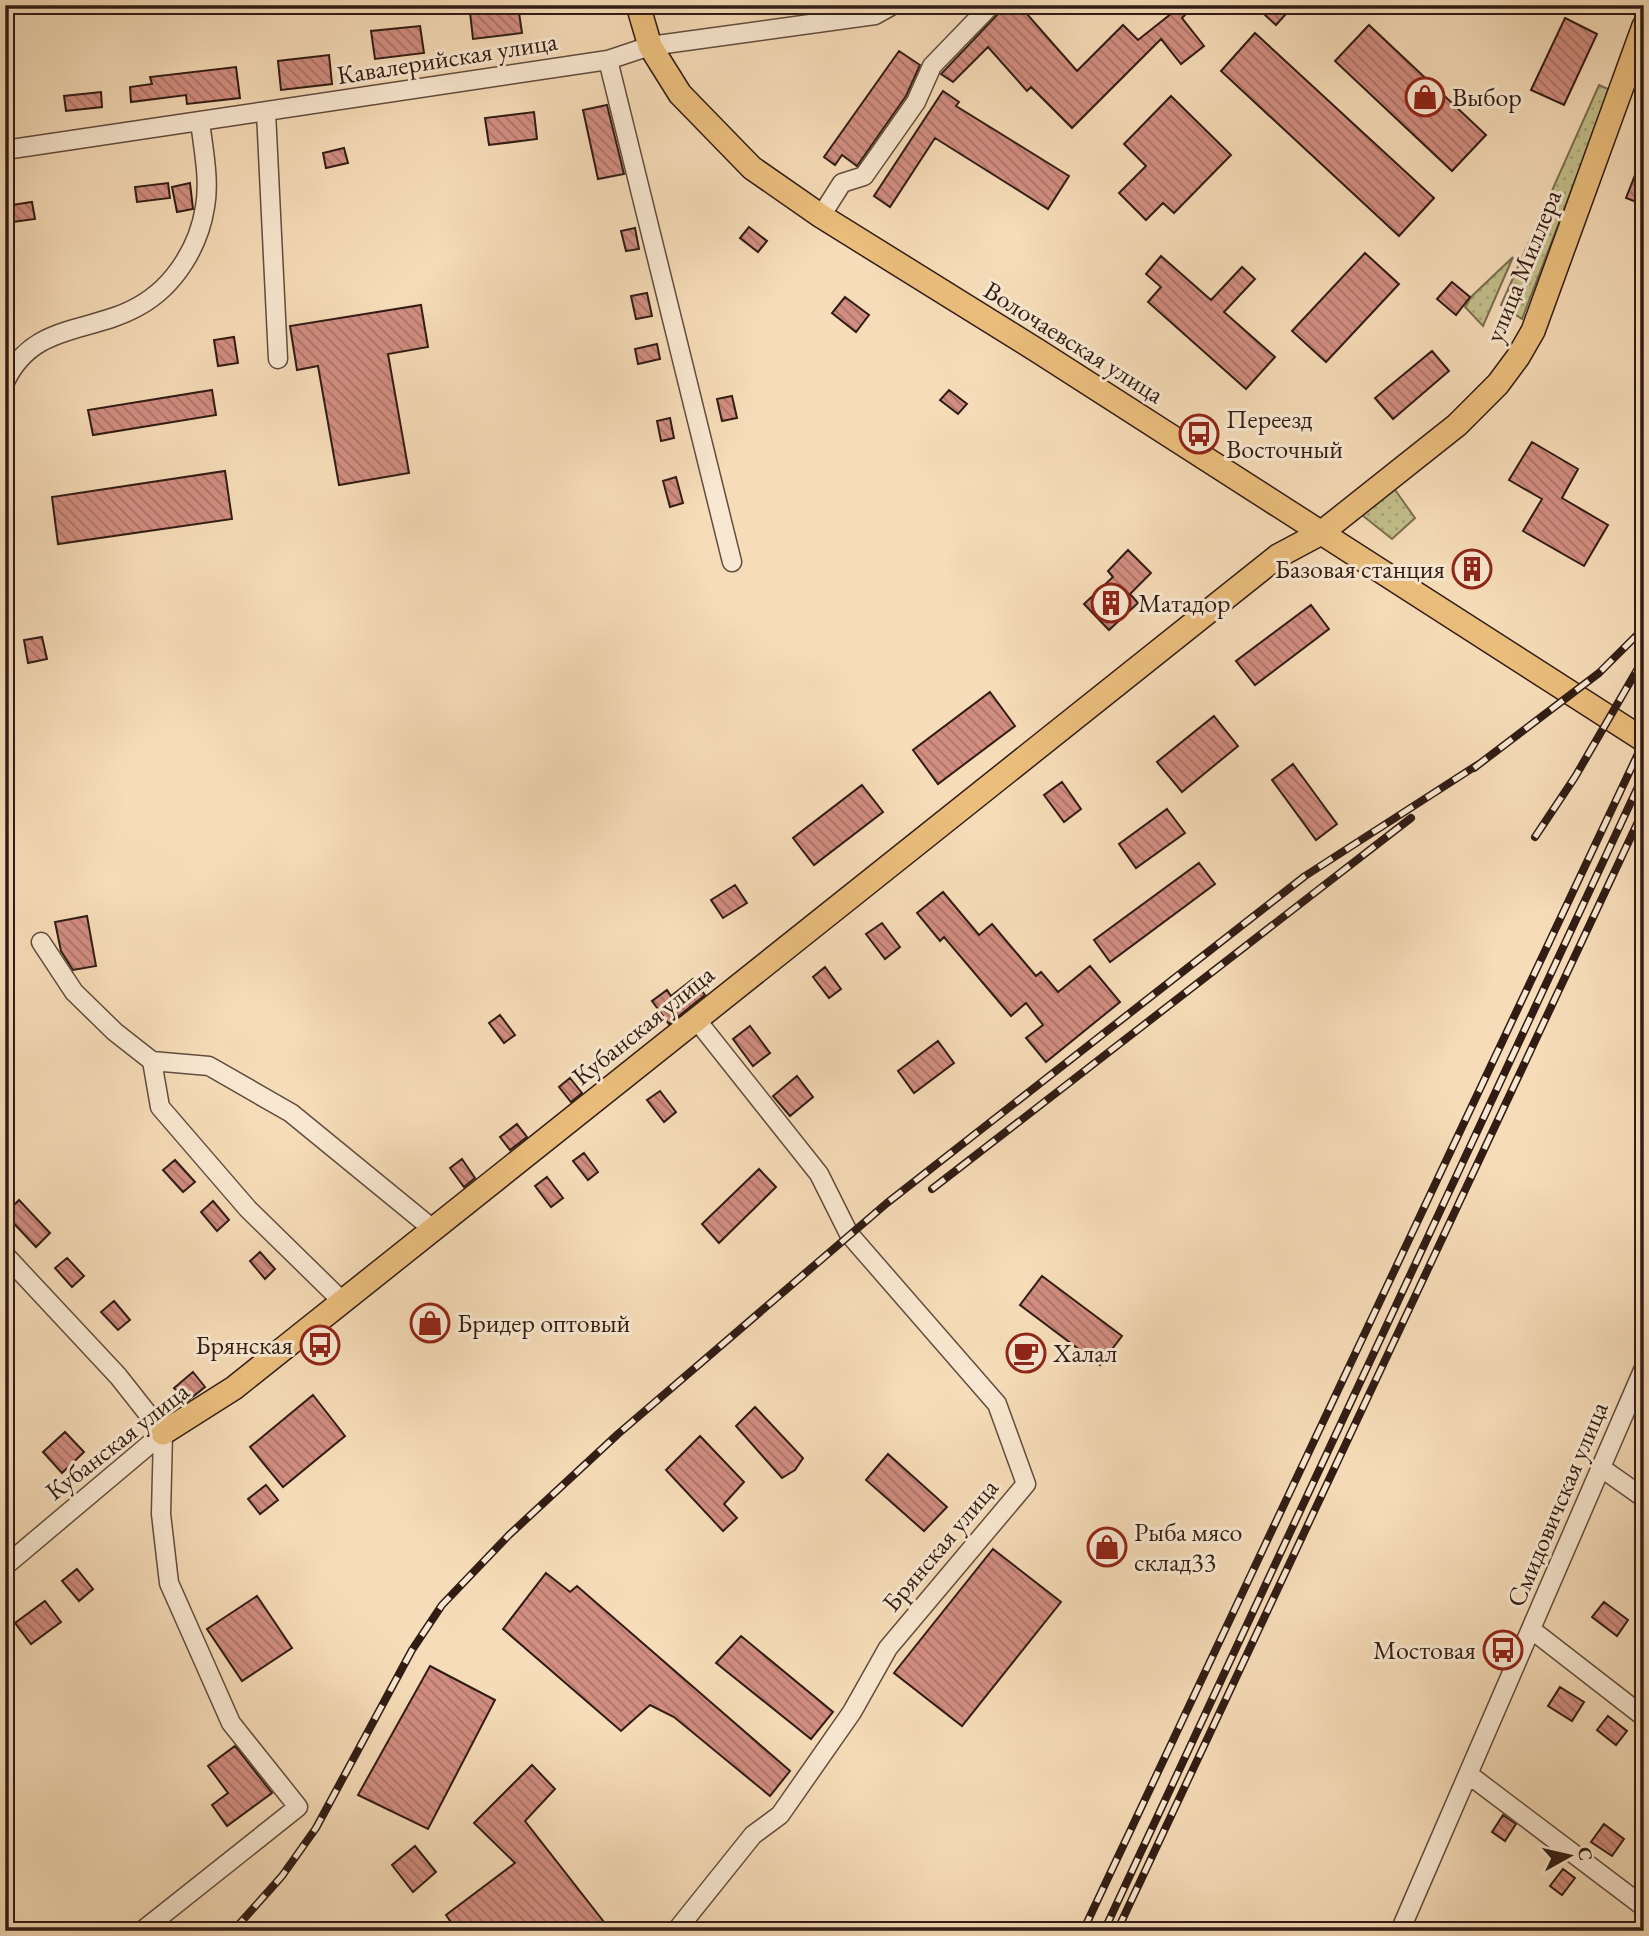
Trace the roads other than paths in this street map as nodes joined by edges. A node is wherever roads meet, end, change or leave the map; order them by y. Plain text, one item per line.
1 (638, 5) edge
2 (894, 5) edge
3 (990, 5) edge
4 (1644, 26) edge
5 (650, 46) junction
6 (608, 60) junction
7 (266, 112) junction
8 (200, 121) junction
9 (5, 150) edge
10 (821, 216) junction
11 (278, 359) dead end
12 (5, 382) edge
13 (1321, 533) junction
14 (732, 562) dead end
15 (1644, 740) edge
16 (41, 942) dead end
17 (695, 1018) junction
18 (152, 1061) junction
19 (434, 1230) junction
20 (5, 1255) edge
21 (343, 1302) junction
22 (1644, 1368) edge
23 (163, 1433) junction
24 (1600, 1467) junction
25 (1644, 1498) edge
26 (5, 1566) edge
27 (1532, 1630) junction
28 (1644, 1717) edge
29 (1468, 1773) junction
30 (1644, 1907) edge
31 (142, 1931) edge
32 (676, 1931) edge
33 (1400, 1931) edge

1 - 5 main road, Волочаевская улица
2 - 5 street, Кавалерийская улица
3 - 10 street
4 - 13 main road, улица Миллера
5 - 6 street, Кавалерийская улица
5 - 10 main road, Волочаевская улица
6 - 7 street, Кавалерийская улица
6 - 14 street
7 - 8 street, Кавалерийская улица
7 - 11 street
8 - 9 street, Кавалерийская улица
8 - 12 street
10 - 13 main road, Волочаевская улица
13 - 15 main road, Волочаевская улица
13 - 17 main road, Кубанская улица
16 - 18 street
17 - 19 main road, Кубанская улица
17 - 32 street, Брянская улица
18 - 19 street
18 - 21 street
19 - 21 main road, Кубанская улица
20 - 23 street
21 - 23 main road, Кубанская улица
22 - 24 street, Смидовичская улица
23 - 26 street, Кубанская улица
23 - 31 street
24 - 25 street
24 - 27 street, Смидовичская улица
27 - 28 street
27 - 29 street, Смидовичская улица
29 - 30 street
29 - 33 street, Смидовичская улица

